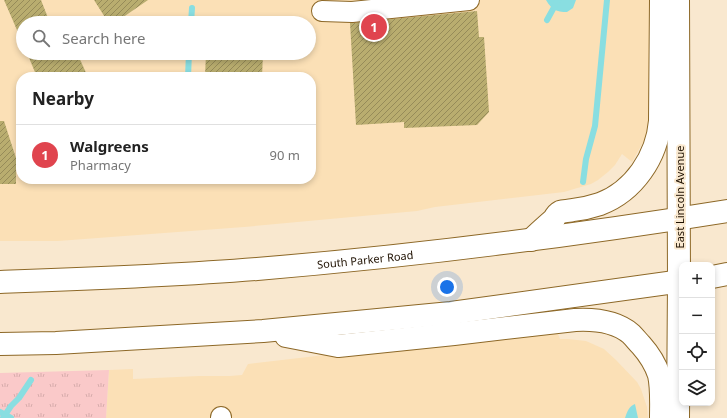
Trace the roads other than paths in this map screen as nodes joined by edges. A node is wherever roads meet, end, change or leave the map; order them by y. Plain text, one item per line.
1 (468, 0) edge
2 (661, 0) edge
3 (678, 0) edge
4 (322, 11) dead end
5 (727, 211) edge
6 (678, 219) junction
7 (531, 240) junction
8 (679, 262) edge
9 (727, 274) edge
10 (715, 276) edge
11 (679, 281) edge
12 (0, 282) edge
13 (680, 298) edge
14 (263, 331) junction
15 (0, 344) edge
16 (661, 418) edge
17 (678, 418) edge

1 - 4 lane
2 - 7 main road
3 - 6 main road, East Lincoln Avenue
5 - 6 main road, South Parker Road
6 - 7 main road, South Parker Road
6 - 8 main road, East Lincoln Avenue
7 - 12 main road, South Parker Road
9 - 10 main road
11 - 14 main road
13 - 17 main road, East Lincoln Avenue
14 - 15 main road
14 - 16 main road

